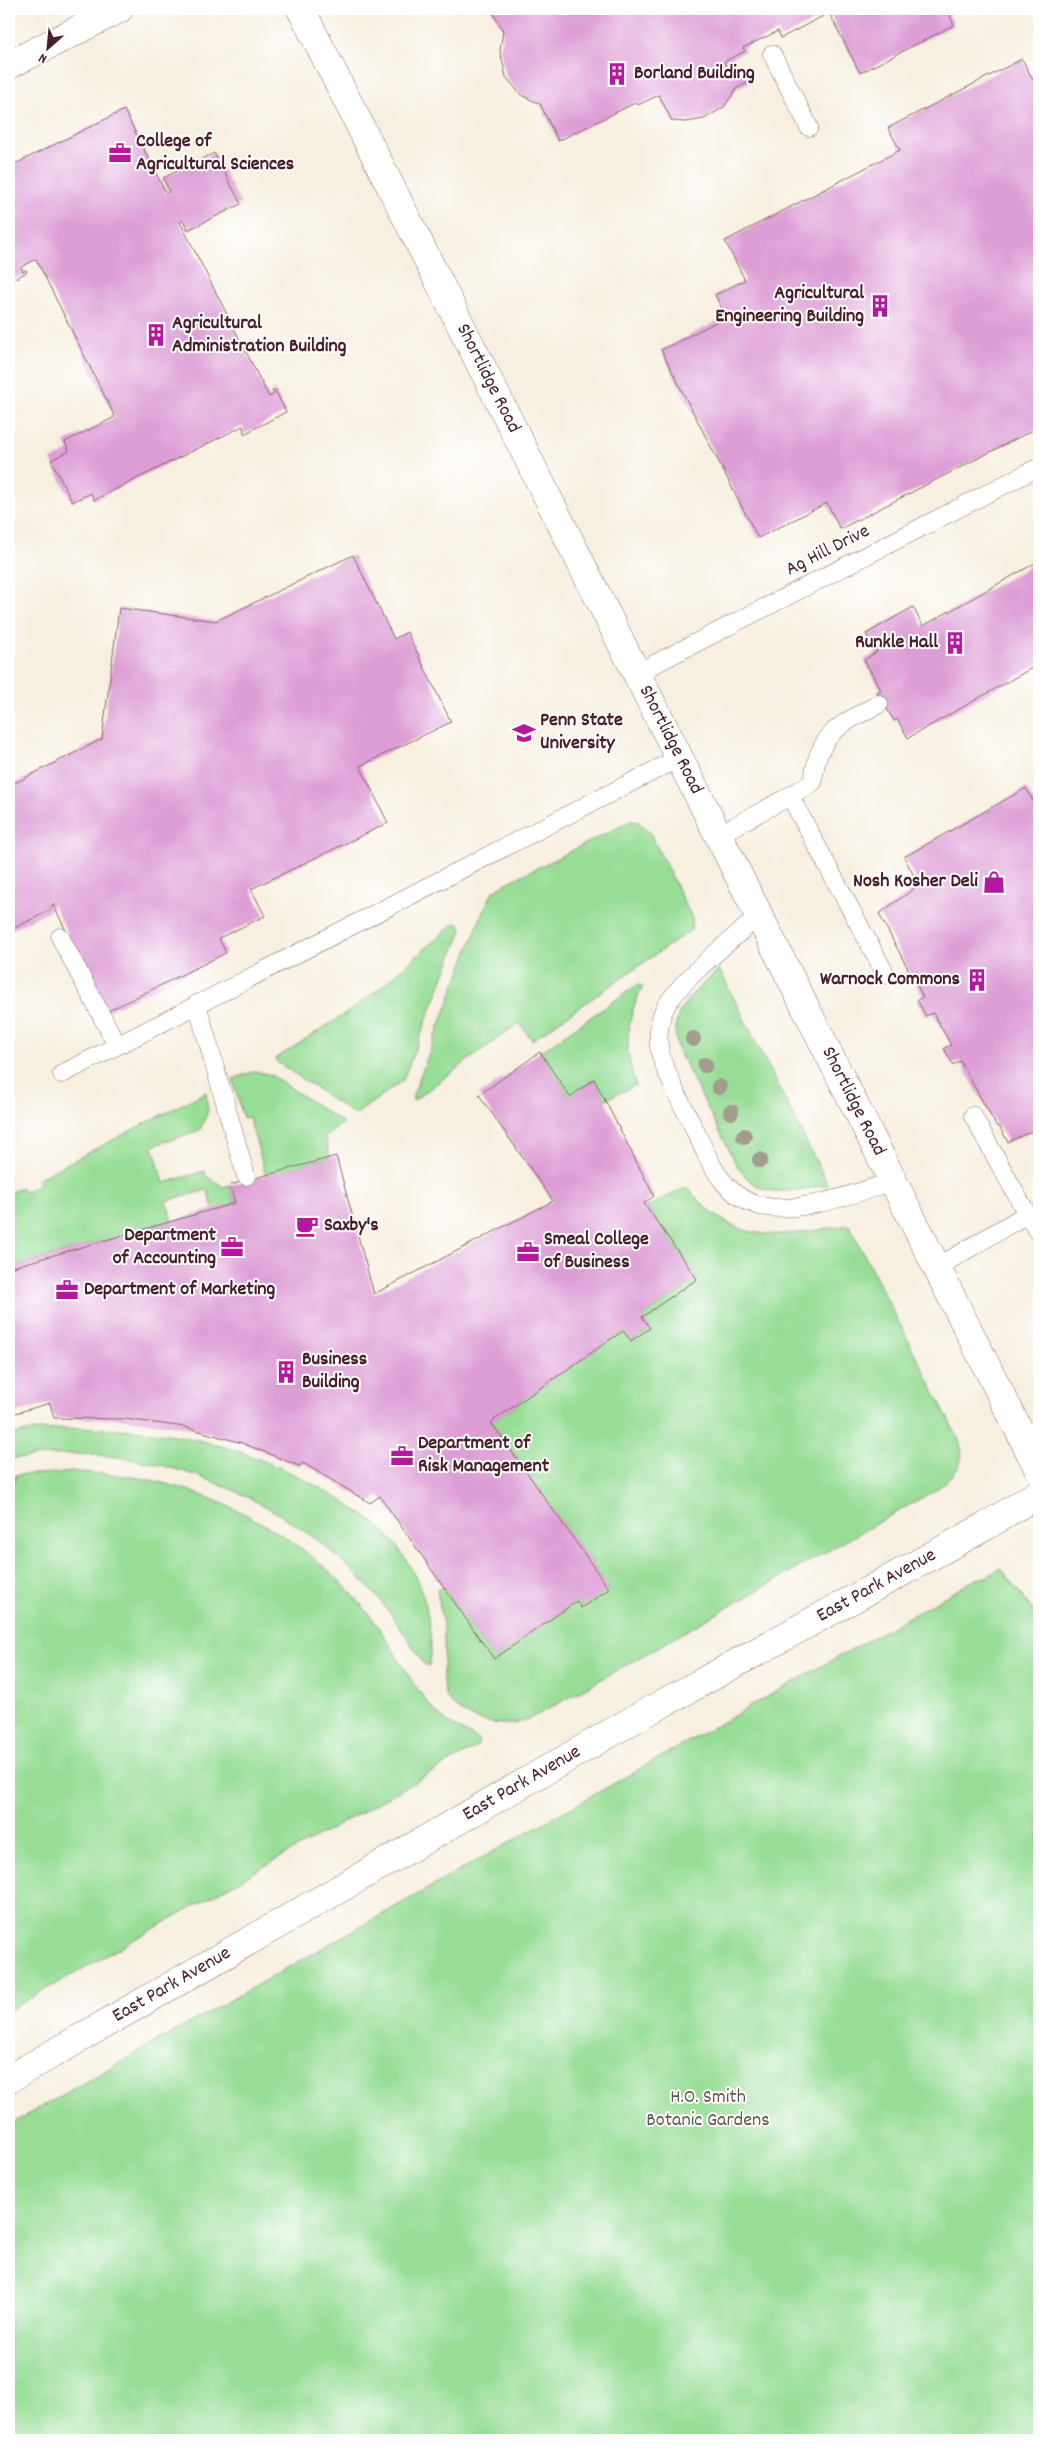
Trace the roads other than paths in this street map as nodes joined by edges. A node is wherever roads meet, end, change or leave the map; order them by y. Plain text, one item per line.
1 (119, 9) edge
2 (301, 9) edge
3 (772, 54) dead end
4 (9, 66) edge
5 (809, 127) dead end
6 (1039, 467) edge
7 (636, 673) junction
8 (879, 704) dead end
9 (679, 758) junction
10 (790, 796) junction
11 (718, 835) junction
12 (759, 916) junction
13 (60, 937) dead end
14 (886, 975) dead end
15 (197, 1004) junction
16 (117, 1045) junction
17 (62, 1074) dead end
18 (973, 1116) dead end
19 (246, 1176) dead end
20 (894, 1181) junction
21 (1028, 1214) junction
22 (1039, 1234) edge
23 (938, 1267) junction
24 (1039, 1470) edge
25 (1039, 1493) edge
26 (9, 2079) edge

1 - 4 street
2 - 7 street, Shortlidge Road
3 - 5 lane
6 - 7 lane, Ag Hill Drive
7 - 9 street, Shortlidge Road
8 - 10 lane
9 - 11 street, Shortlidge Road
9 - 15 lane
10 - 11 lane
10 - 14 lane
11 - 12 street, Shortlidge Road
12 - 20 street, Shortlidge Road
12 - 20 lane
13 - 16 lane
15 - 16 lane
15 - 19 lane
16 - 17 lane
18 - 21 lane
20 - 23 street, Shortlidge Road
21 - 22 lane
21 - 23 lane
23 - 24 street, Shortlidge Road
25 - 26 street, East Park Avenue

